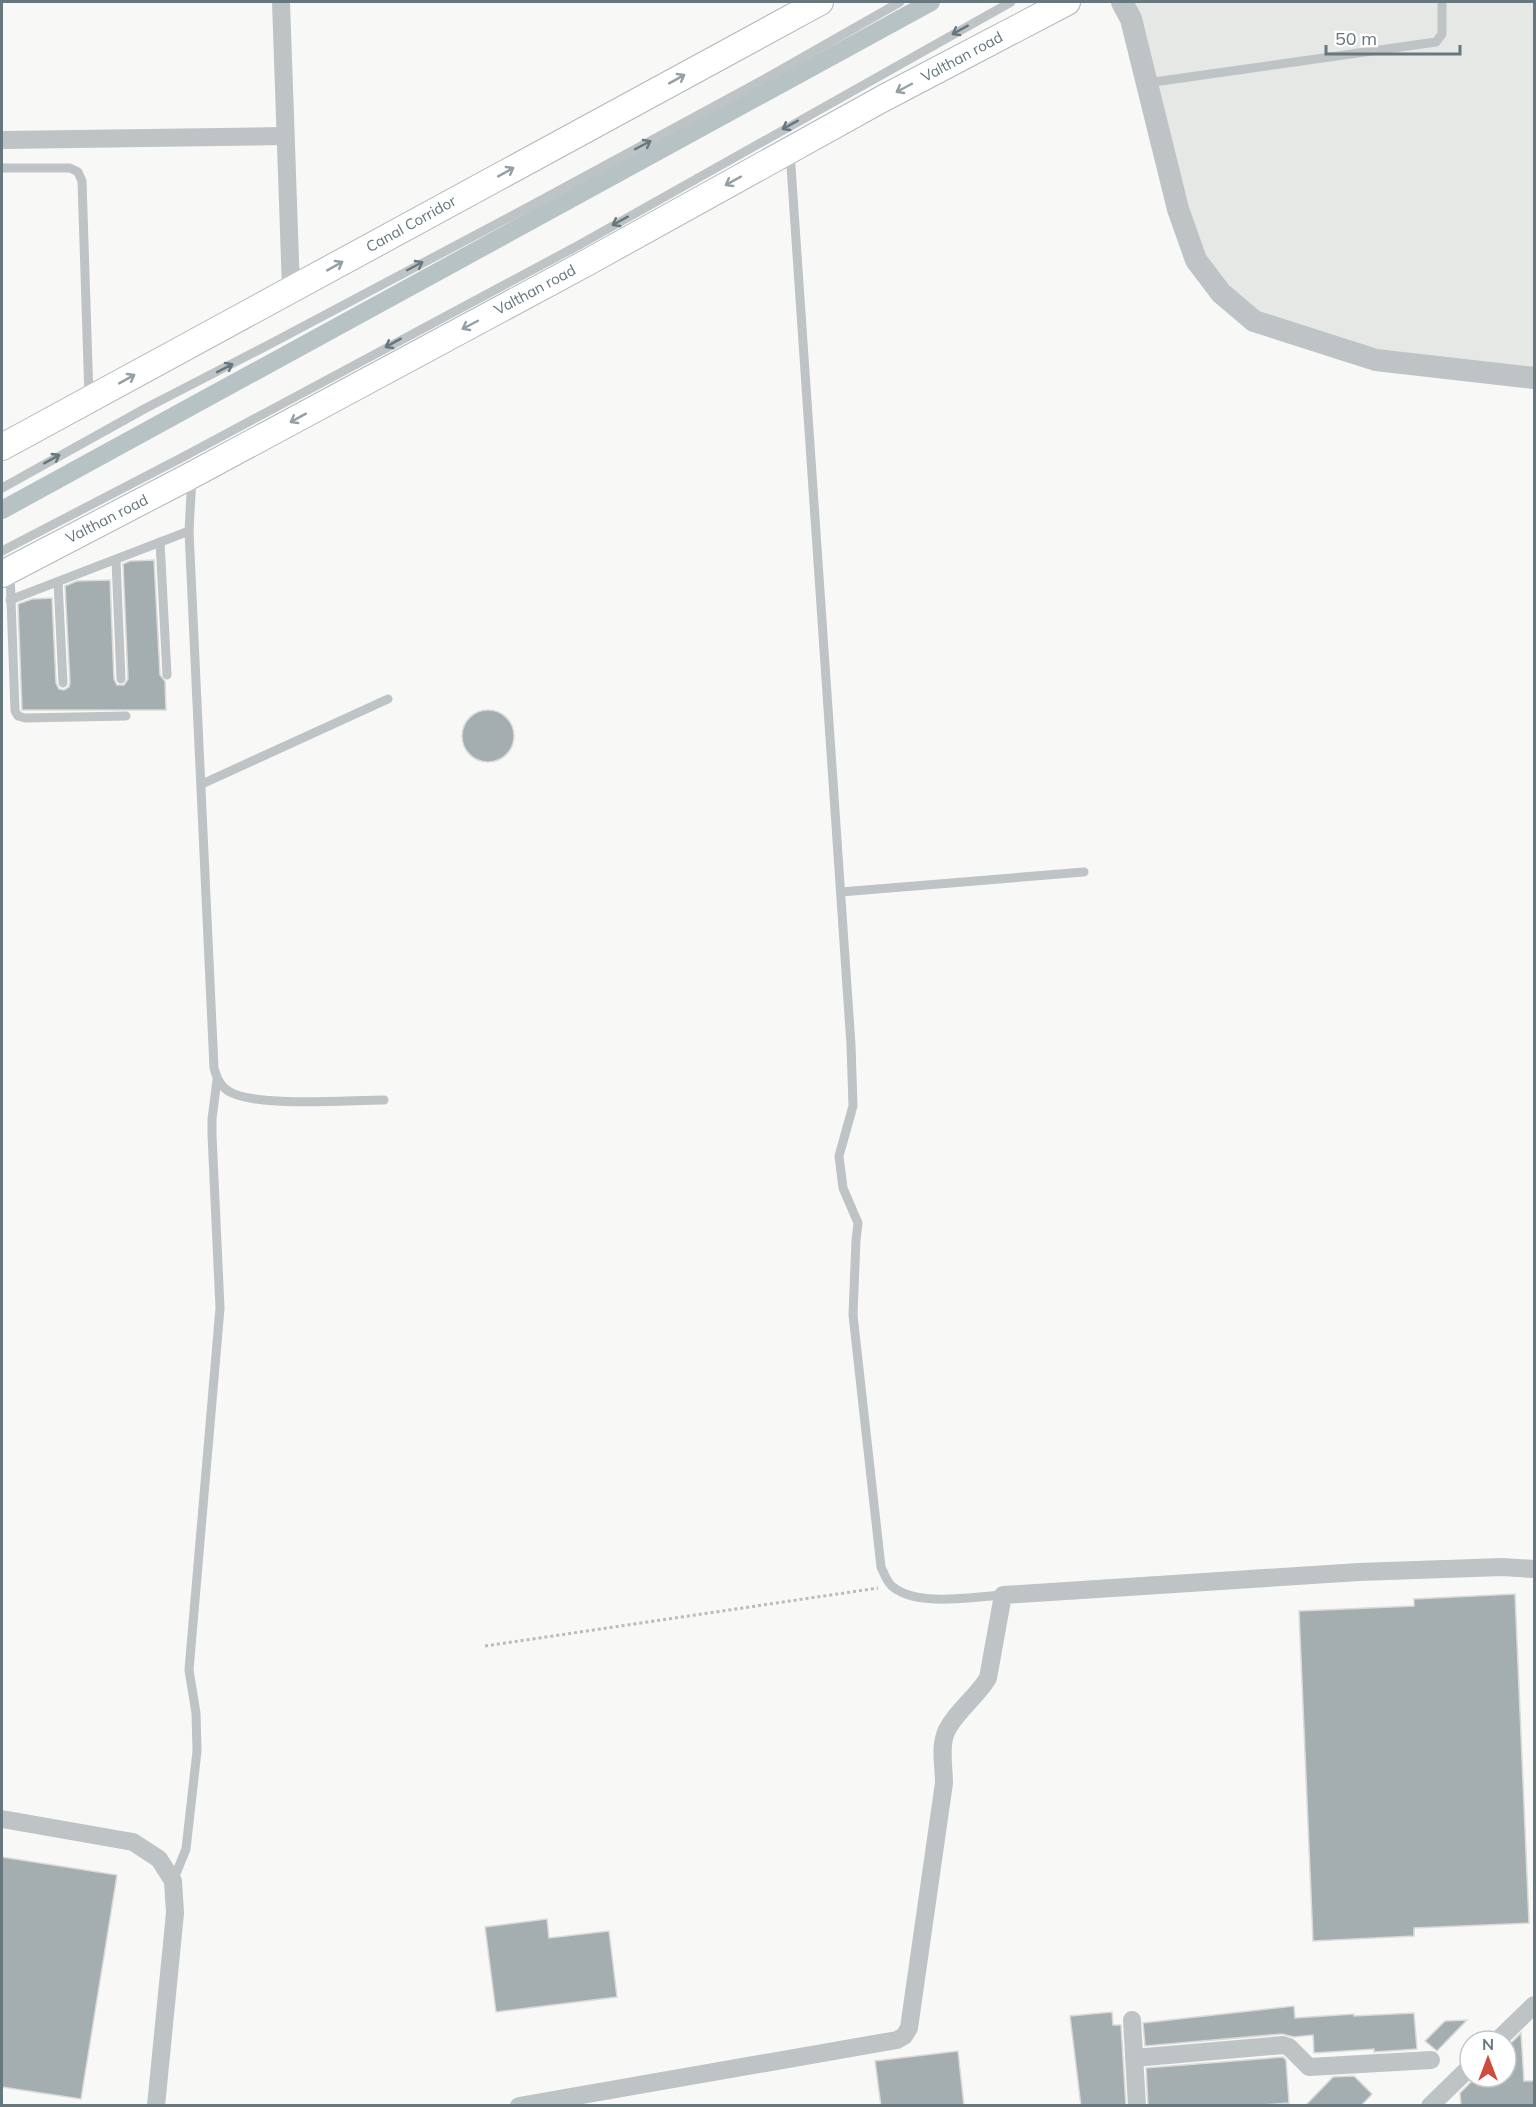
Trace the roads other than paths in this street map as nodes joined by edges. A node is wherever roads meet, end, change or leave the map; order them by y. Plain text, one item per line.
1 (281, 2) edge
2 (820, 2) edge
3 (900, 2) edge
4 (1011, 2) edge
5 (1067, 2) edge
6 (1122, 2) edge
7 (1442, 2) edge
8 (1147, 83) junction
9 (285, 136) junction
10 (2, 140) edge
11 (790, 150) junction
12 (2, 168) edge
13 (291, 289) junction
14 (1534, 378) edge
15 (89, 400) junction
16 (2, 447) edge
17 (192, 475) junction
18 (2, 488) edge
19 (189, 531) junction
20 (160, 542) junction
21 (116, 560) junction
22 (4, 565) edge
23 (58, 582) junction
24 (10, 600) junction
25 (167, 675) dead end
26 (121, 679) dead end
27 (63, 683) dead end
28 (387, 699) dead end
29 (126, 716) dead end
30 (202, 784) junction
31 (1084, 872) dead end
32 (841, 892) junction
33 (217, 1080) junction
34 (384, 1100) dead end
35 (1534, 1569) edge
36 (1003, 1595) junction
37 (2, 1819) edge
38 (173, 1881) junction
39 (1534, 2005) edge
40 (1132, 2019) dead end
41 (1509, 2029) edge
42 (1134, 2058) junction
43 (1431, 2060) dead end
44 (1458, 2079) edge
45 (549, 2103) edge
46 (156, 2106) edge
47 (519, 2106) edge
48 (1137, 2106) edge
49 (1430, 2106) edge

1 - 9 street
13 -> 2 main road, Canal Corridor
18 -> 3 lane
4 -> 22 lane
5 -> 11 main road, Valthan road
6 - 8 street
7 - 8 lane
8 - 14 street
9 - 10 street
9 - 13 street
11 -> 17 main road, Valthan road
11 - 32 lane
12 - 15 lane
15 -> 13 main road, Canal Corridor
15 - 16 main road, Canal Corridor
17 - 19 lane
17 - 22 main road, Valthan road
19 - 20 lane
19 - 30 lane
20 - 21 lane
20 - 25 lane
21 - 23 lane
21 - 26 lane
22 - 24 lane
23 - 24 lane
23 - 27 lane
24 - 29 lane
28 - 30 lane
30 - 33 lane
31 - 32 lane
32 - 36 lane
33 - 34 lane
33 - 38 lane
35 - 36 street
36 - 45 street
37 - 38 street
38 - 46 street
39 - 41 street
40 - 42 street
42 - 43 street
42 - 48 street
44 - 49 street
45 - 47 street

